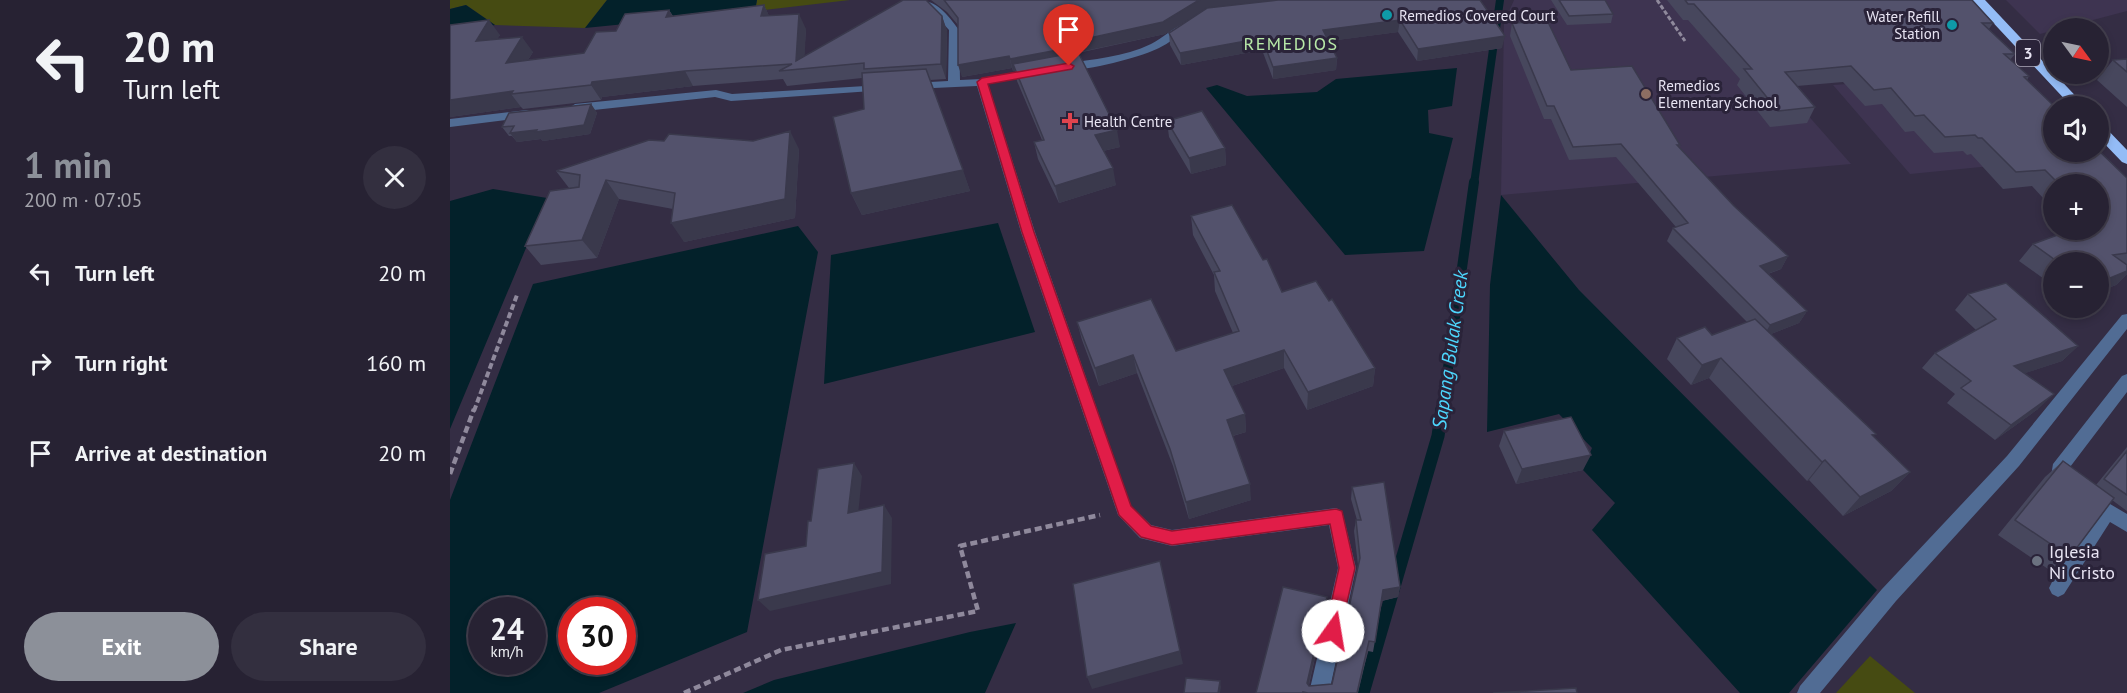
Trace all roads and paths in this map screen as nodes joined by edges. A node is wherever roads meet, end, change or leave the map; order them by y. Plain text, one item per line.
1 (922, 0) edge
2 (1657, 0) edge
3 (1978, 0) edge
4 (1194, 20) edge
5 (1685, 41) dead end
6 (982, 82) junction
7 (954, 83) junction
8 (2069, 96) edge
9 (566, 110) edge
10 (543, 112) edge
11 (450, 123) edge
12 (2109, 140) edge
13 (2127, 159) edge
14 (517, 294) dead end
15 (2127, 319) edge
16 (2127, 380) edge
17 (450, 474) edge
18 (1124, 510) junction
19 (2107, 512) junction
20 (2127, 524) edge
21 (2058, 588) dead end
22 (684, 693) edge
23 (1319, 693) edge
24 (1807, 693) edge

1 - 7 street
2 - 5 path
3 - 8 highway, 3
4 - 6 street
6 - 7 street
6 - 18 street
7 - 9 street
10 - 11 street
12 - 13 highway
14 - 17 path
15 - 24 street
16 - 19 street
18 - 22 path
18 - 23 street
19 - 20 street
19 - 21 street

